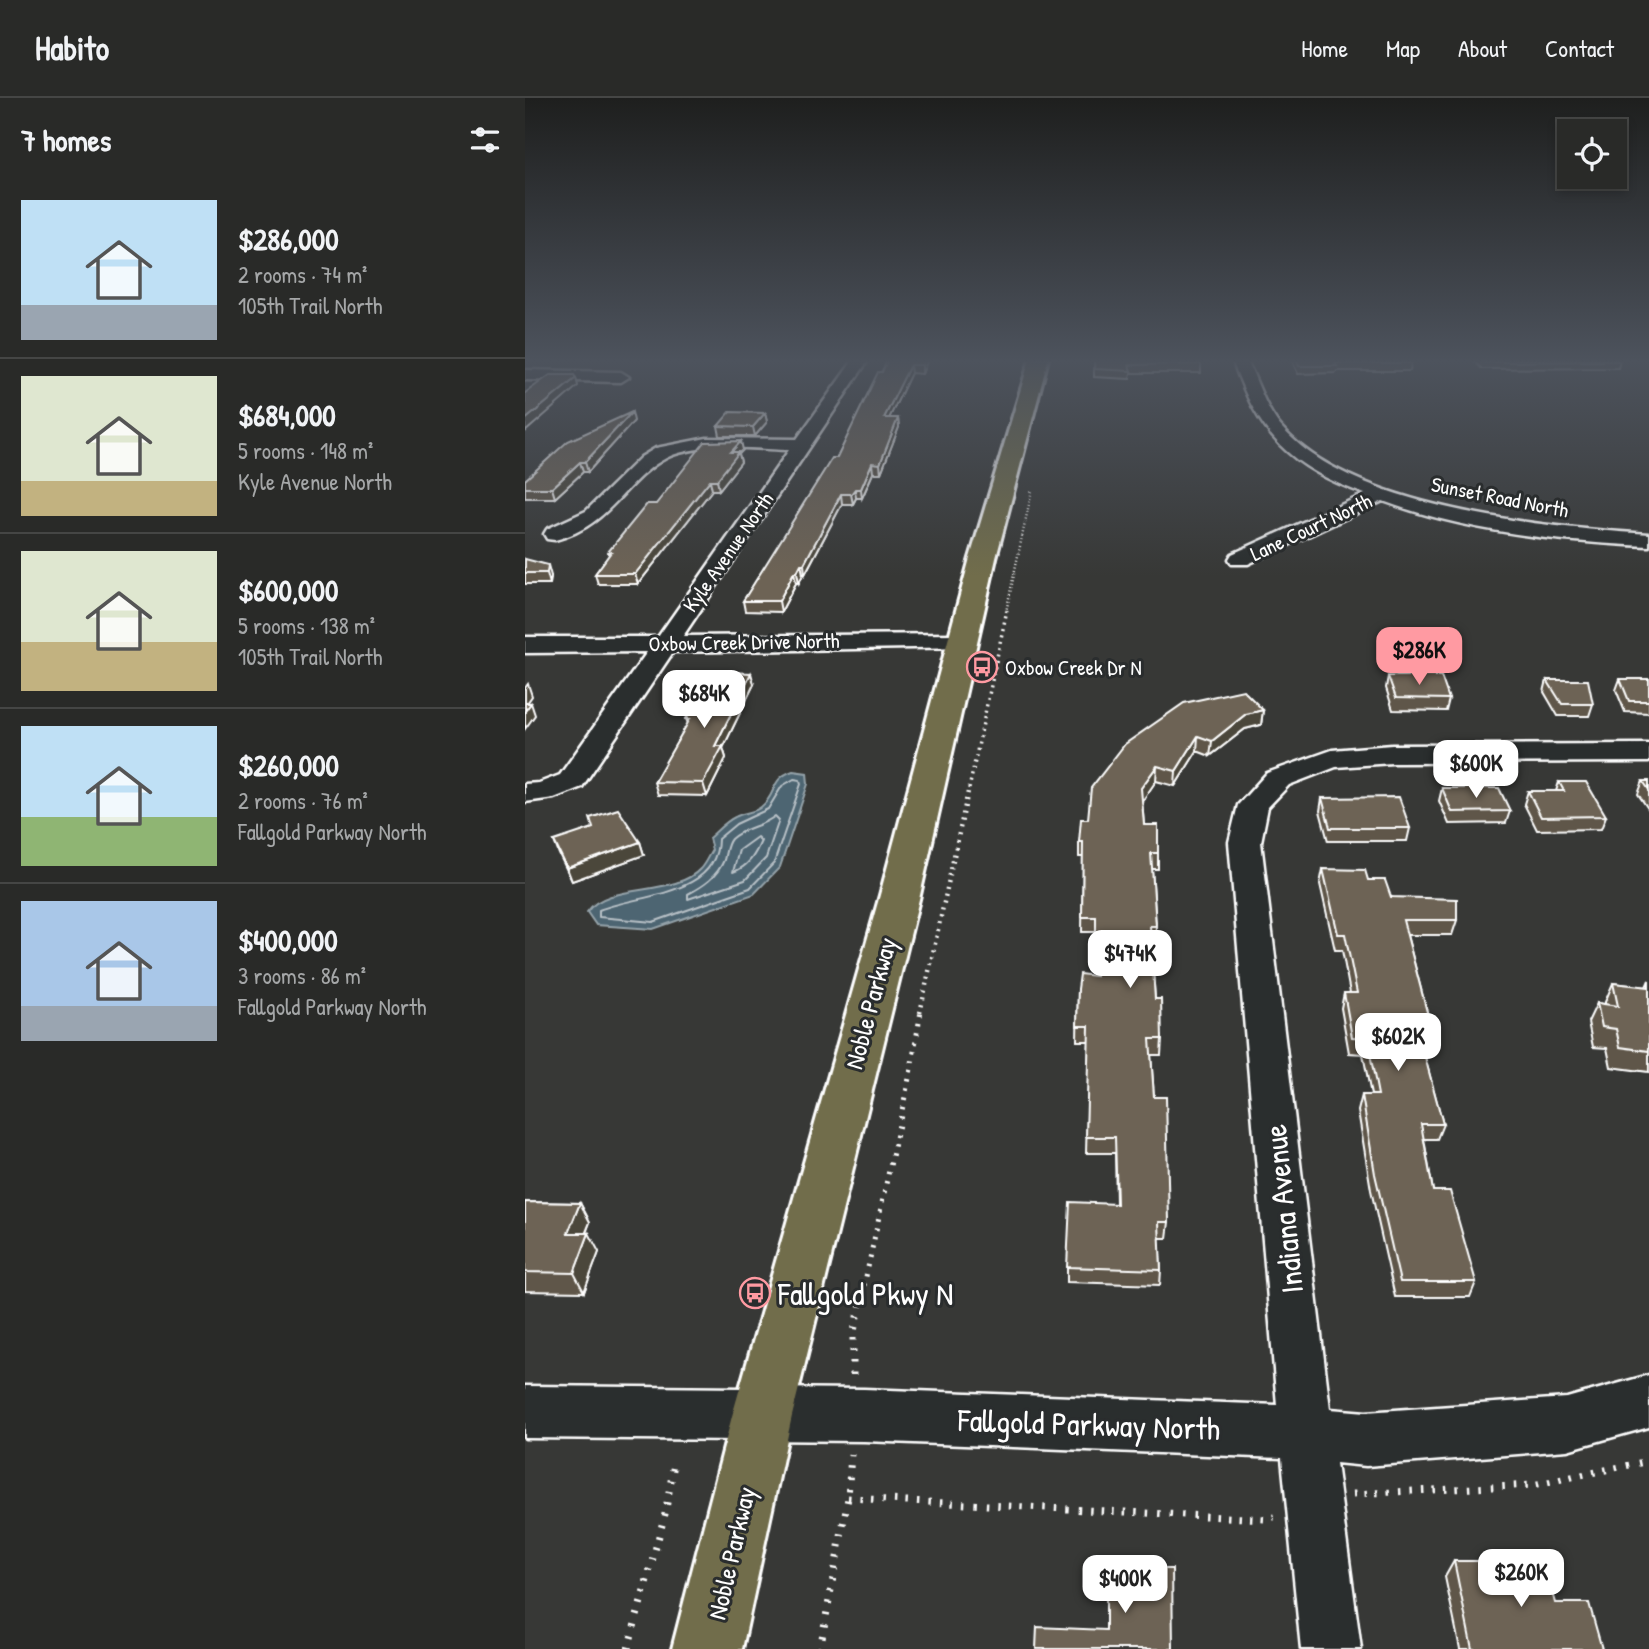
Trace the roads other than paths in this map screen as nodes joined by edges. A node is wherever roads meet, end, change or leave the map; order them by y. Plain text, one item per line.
1 (811, 431) edge
2 (1019, 431) edge
3 (1276, 431) edge
4 (802, 445) junction
5 (1382, 494) junction
6 (555, 534) dead end
7 (1649, 540) edge
8 (1240, 559) dead end
9 (962, 642) junction
10 (665, 643) junction
11 (525, 645) edge
12 (1649, 753) edge
13 (525, 793) edge
14 (1649, 1401) edge
15 (525, 1412) edge
16 (762, 1416) junction
17 (1306, 1433) junction
18 (707, 1649) edge
19 (1331, 1649) edge

1 - 4 street, Kyle Avenue North
2 - 9 main road, Noble Parkway
3 - 5 street, Sunset Road North
4 - 6 street
4 - 10 street, Kyle Avenue North
5 - 7 street, Sunset Road North
5 - 8 street, Lane Court North
9 - 10 street, Oxbow Creek Drive North
9 - 16 main road, Noble Parkway
10 - 11 street, Oxbow Creek Drive North
10 - 13 street, Kyle Avenue North
12 - 17 street, Indiana Avenue
14 - 17 street, Fallgold Parkway North
15 - 16 street, Fallgold Parkway North
16 - 17 street, Fallgold Parkway North
16 - 18 main road, Noble Parkway
17 - 19 street, Indiana Avenue

